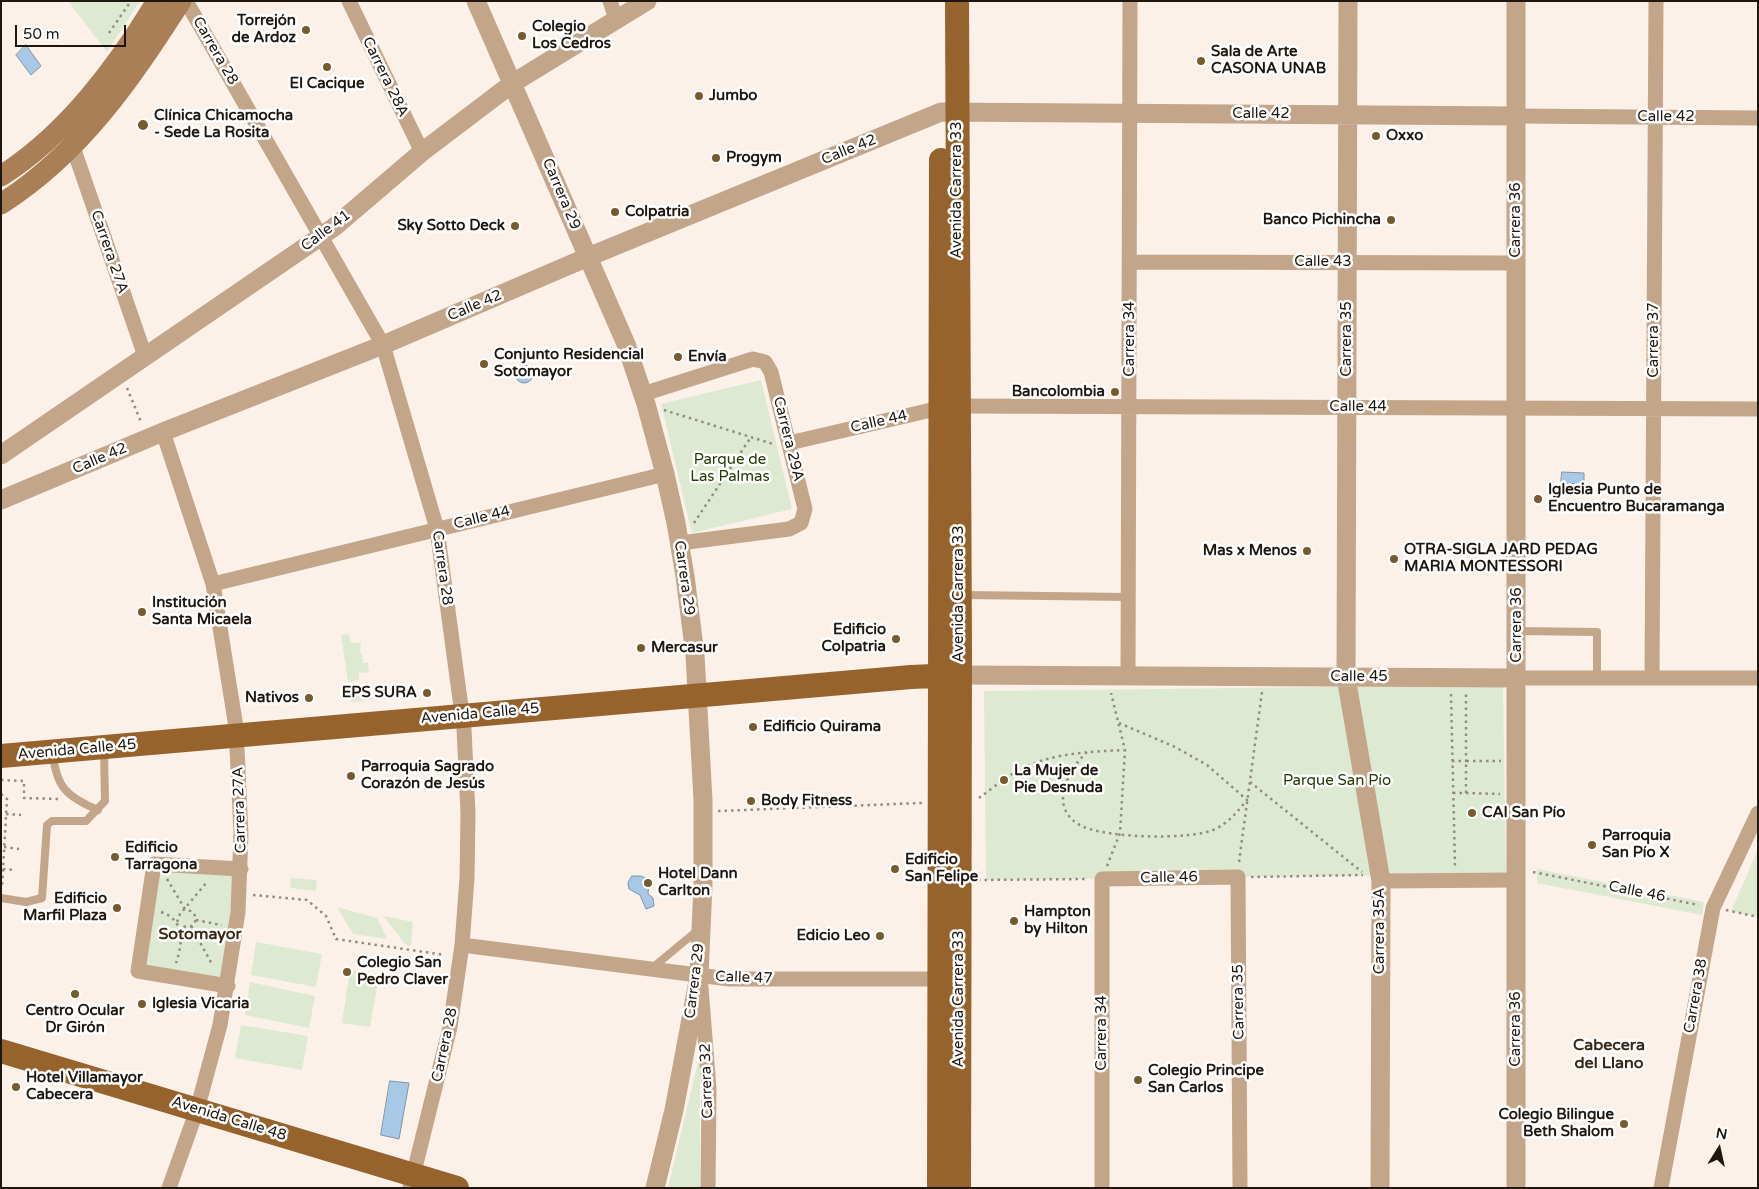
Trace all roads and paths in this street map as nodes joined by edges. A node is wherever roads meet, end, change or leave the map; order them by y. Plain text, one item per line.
1 (131, 1) edge
2 (157, 1) edge
3 (181, 1) edge
4 (186, 1) edge
5 (349, 1) edge
6 (476, 1) edge
7 (647, 1) edge
8 (940, 1) edge
9 (957, 1) edge
10 (1130, 1) edge
11 (1348, 1) edge
12 (1516, 1) edge
13 (1656, 1) edge
14 (613, 10) edge
15 (109, 33) dead end
16 (513, 83) junction
17 (949, 112) junction
18 (1131, 113) junction
19 (1348, 115) junction
20 (1516, 116) junction
21 (1656, 117) junction
22 (1758, 118) edge
23 (73, 147) junction
24 (422, 152) junction
25 (1, 176) edge
26 (1, 204) edge
27 (322, 236) junction
28 (588, 257) junction
29 (1130, 262) junction
30 (1348, 262) junction
31 (1516, 263) junction
32 (384, 345) junction
33 (145, 356) junction
34 (120, 373) junction
35 (644, 399) junction
36 (949, 407) junction
37 (1129, 407) junction
38 (1347, 407) junction
39 (1516, 408) junction
40 (1654, 408) junction
41 (1758, 409) edge
42 (156, 435) junction
43 (751, 437) junction
44 (790, 446) junction
45 (1, 455) edge
46 (665, 474) junction
47 (4, 498) edge
48 (437, 529) junction
49 (680, 543) junction
50 (213, 584) junction
51 (959, 595) junction
52 (1129, 597) junction
53 (1517, 631) junction
54 (949, 675) junction
55 (1107, 676) junction
56 (1128, 676) junction
57 (1263, 677) junction
58 (1346, 677) junction
59 (1450, 678) junction
60 (1517, 678) junction
61 (1596, 678) junction
62 (1652, 678) junction
63 (1758, 678) edge
64 (1466, 691) dead end
65 (697, 695) junction
66 (463, 716) junction
67 (1119, 723) junction
68 (237, 736) junction
69 (104, 748) junction
70 (1125, 750) junction
71 (53, 752) junction
72 (1087, 752) junction
73 (1, 756) edge
74 (1452, 761) junction
75 (1466, 761) junction
76 (1501, 761) dead end
77 (1, 780) edge
78 (1250, 782) junction
79 (1453, 793) junction
80 (1466, 793) junction
81 (1, 794) edge
82 (1501, 794) dead end
83 (59, 799) dead end
84 (975, 800) dead end
85 (1248, 800) junction
86 (929, 802) dead end
87 (98, 810) junction
88 (703, 811) junction
89 (1758, 813) edge
90 (6, 814) junction
91 (21, 815) dead end
92 (1120, 833) junction
93 (4, 847) junction
94 (19, 849) dead end
95 (158, 864) junction
96 (220, 867) junction
97 (3, 869) junction
98 (241, 869) junction
99 (16, 870) dead end
100 (1517, 874) junction
101 (1238, 877) junction
102 (1375, 877) junction
103 (1102, 878) junction
104 (959, 880) junction
105 (1455, 881) junction
106 (2, 892) edge
107 (239, 894) junction
108 (1, 898) edge
109 (148, 908) junction
110 (1713, 908) junction
111 (185, 909) junction
112 (1758, 917) edge
113 (196, 920) junction
114 (177, 922) junction
115 (191, 926) junction
116 (180, 927) junction
117 (236, 927) junction
118 (702, 927) junction
119 (461, 951) junction
120 (651, 969) junction
121 (699, 976) junction
122 (172, 977) junction
123 (939, 979) junction
124 (226, 986) junction
125 (1, 1051) edge
126 (197, 1110) junction
127 (412, 1181) edge
128 (169, 1188) edge
129 (457, 1188) edge
130 (654, 1188) edge
131 (708, 1188) edge
132 (938, 1188) edge
133 (959, 1188) edge
134 (1102, 1188) edge
135 (1240, 1188) edge
136 (1380, 1188) edge
137 (1516, 1188) edge
138 (1661, 1188) edge

1 - 15 path
2 - 25 main road
3 - 23 main road
4 - 27 street, Carrera 28
5 - 24 street, Carrera 28A
6 - 16 street, Carrera 29
7 - 14 street, Calle 41
8 - 17 main road, Avenida Carrera 33
9 - 17 main road, Avenida Carrera 33
10 - 18 street, Carrera 34
11 - 19 street, Carrera 35
12 - 20 street, Carrera 36
13 - 21 street, Carrera 37
14 - 16 street, Calle 41
16 - 24 street, Calle 41
16 - 28 street, Carrera 29
17 - 18 street, Calle 42
17 - 28 street, Calle 42
17 - 36 main road, Avenida Carrera 33
18 - 19 street, Calle 42
18 - 29 street, Carrera 34
19 - 20 street, Calle 42
19 - 30 street, Carrera 35
20 - 21 street, Calle 42
20 - 31 street, Carrera 36
21 - 22 street, Calle 42
21 - 40 street, Carrera 37
23 - 26 main road
23 - 33 street, Carrera 27A
24 - 27 street, Calle 41
27 - 32 street, Carrera 28
27 - 33 street, Calle 41
28 - 32 street, Calle 42
28 - 35 street, Carrera 29
29 - 30 street, Calle 43
29 - 37 street, Carrera 34
30 - 31 street, Calle 43
30 - 38 street, Carrera 35
31 - 39 street, Carrera 36
32 - 42 street, Calle 42
32 - 48 street, Carrera 28
33 - 34 street, Calle 41
34 - 42 path
34 - 45 street, Calle 41
35 - 43 path
35 - 44 street, Carrera 29A
35 - 46 street, Carrera 29
36 - 37 street, Calle 44
36 - 44 street, Calle 44
36 - 51 main road, Avenida Carrera 33
36 - 54 main road, Avenida Carrera 33
37 - 38 street, Calle 44
37 - 52 street, Carrera 34
38 - 39 street, Calle 44
38 - 58 street, Carrera 35
39 - 40 street, Calle 44
39 - 53 street, Carrera 36
40 - 41 street, Calle 44
40 - 62 street, Carrera 37
42 - 47 street, Calle 42
42 - 50 street, Carrera 27A
43 - 44 path
43 - 49 path
44 - 49 street, Carrera 29A
46 - 48 street, Calle 44
46 - 49 street, Carrera 29
48 - 50 street, Calle 44
48 - 66 street, Carrera 28
49 - 65 street, Carrera 29
50 - 68 street, Carrera 27A
51 - 52 lane
51 - 54 main road, Avenida Carrera 33
52 - 56 street, Carrera 34
53 - 60 street, Carrera 36
53 - 61 lane
54 - 55 street, Calle 45
54 - 65 main road, Avenida Calle 45
54 - 104 main road, Avenida Carrera 33
54 - 123 main road, Avenida Carrera 33
55 - 56 street, Calle 45
55 - 67 path
56 - 57 street, Calle 45
57 - 58 street, Calle 45
57 - 78 path
58 - 59 street, Calle 45
58 - 102 street, Carrera 35A
59 - 60 street, Calle 45
59 - 74 path
60 - 61 street, Calle 45
60 - 100 street, Carrera 36
61 - 62 street, Calle 45
62 - 63 street, Calle 45
64 - 75 path
65 - 66 main road, Avenida Calle 45
65 - 88 street, Carrera 29
66 - 68 main road, Avenida Calle 45
66 - 119 street, Carrera 28
67 - 70 path
67 - 85 path
68 - 69 main road, Avenida Calle 45
68 - 98 street, Carrera 27A
69 - 71 main road, Avenida Calle 45
69 - 87 lane
70 - 72 path
70 - 92 path
71 - 73 main road, Avenida Calle 45
71 - 87 lane
72 - 84 path
72 - 92 path
74 - 75 path
74 - 79 path
75 - 76 path
75 - 80 path
77 - 83 path
78 - 85 path
78 - 102 path
79 - 80 path
79 - 105 path
80 - 82 path
81 - 90 path
85 - 92 path
85 - 101 path
86 - 88 path
87 - 108 lane
88 - 118 street, Carrera 29
89 - 110 street, Carrera 38
90 - 91 path
90 - 93 path
92 - 103 path
93 - 94 path
93 - 97 path
95 - 96 street
95 - 109 street
95 - 111 path
96 - 98 street
96 - 111 path
97 - 99 path
97 - 106 path
98 - 107 street, Carrera 27A
100 - 105 street
100 - 110 path, Calle 46
100 - 137 street, Carrera 36
101 - 102 path
101 - 103 street, Calle 46
101 - 135 street, Carrera 35
102 - 105 street
102 - 136 street, Carrera 35A
103 - 104 path
103 - 134 street, Carrera 34
104 - 133 main road, Avenida Carrera 33
107 - 117 street, Carrera 27A
107 - 119 path
109 - 114 path
109 - 122 street
110 - 112 path, Calle 46
110 - 138 street, Carrera 38
111 - 113 path
111 - 114 path
113 - 115 path
113 - 117 path
114 - 116 path
115 - 116 path
115 - 124 path
116 - 122 path
117 - 124 street, Carrera 27A
118 - 120 lane
118 - 121 street, Carrera 29
119 - 120 street, Calle 47
119 - 127 street, Carrera 28
120 - 121 street, Calle 47
121 - 123 street, Calle 47
121 - 130 street, Carrera 29
121 - 131 street, Carrera 32
122 - 124 street
123 - 132 main road, Avenida Carrera 33
124 - 126 street, Carrera 27A
125 - 126 main road, Avenida Calle 48
126 - 127 main road, Avenida Calle 48
126 - 128 street, Carrera 27A
127 - 129 main road, Avenida Calle 48

